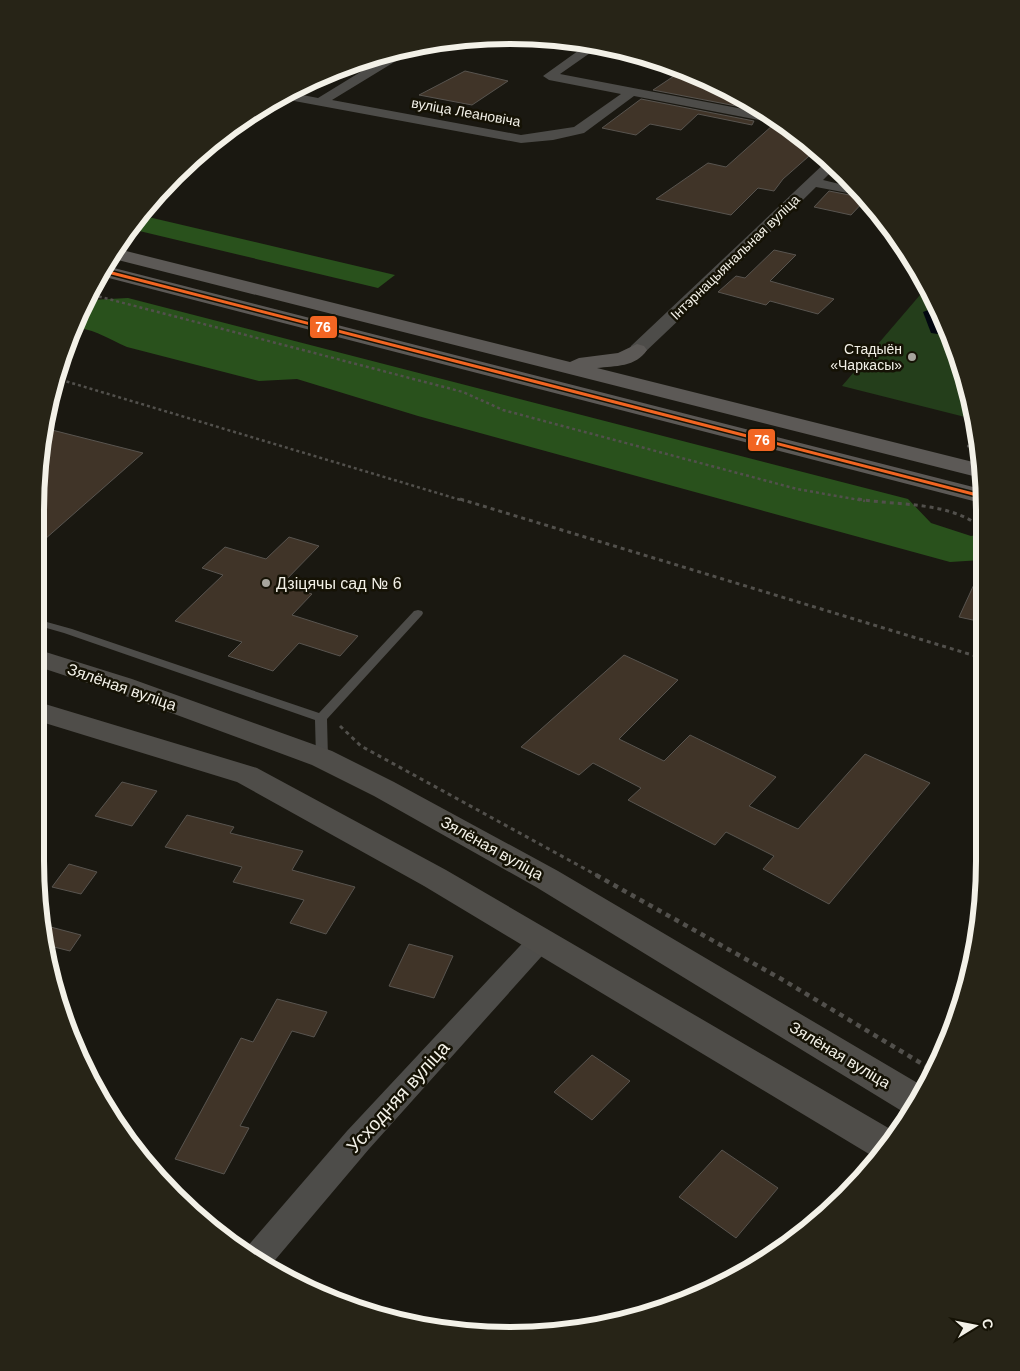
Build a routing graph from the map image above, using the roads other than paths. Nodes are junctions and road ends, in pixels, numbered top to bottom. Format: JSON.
{"nodes":[{"id":1,"x":586,"y":50,"type":"edge"},
{"id":2,"x":389,"y":60,"type":"edge"},
{"id":3,"x":633,"y":91,"type":"junction"},
{"id":4,"x":294,"y":97,"type":"edge"},
{"id":5,"x":320,"y":102,"type":"junction"},
{"id":6,"x":759,"y":116,"type":"edge"},
{"id":7,"x":827,"y":168,"type":"edge"},
{"id":8,"x":813,"y":182,"type":"junction"},
{"id":9,"x":850,"y":191,"type":"edge"},
{"id":10,"x":120,"y":255,"type":"edge"},
{"id":11,"x":109,"y":272,"type":"edge"},
{"id":12,"x":637,"y":350,"type":"junction"},
{"id":13,"x":550,"y":364,"type":"junction"},
{"id":14,"x":698,"y":401,"type":"junction"},
{"id":15,"x":974,"y":469,"type":"edge"},
{"id":16,"x":975,"y":495,"type":"edge"},
{"id":17,"x":418,"y":613,"type":"dead end"},
{"id":18,"x":44,"y":624,"type":"edge"},
{"id":19,"x":44,"y":661,"type":"edge"},
{"id":20,"x":44,"y":717,"type":"edge"},
{"id":21,"x":322,"y":718,"type":"junction"},
{"id":22,"x":322,"y":758,"type":"junction"},
{"id":23,"x":541,"y":940,"type":"junction"},
{"id":24,"x":911,"y":1098,"type":"edge"},
{"id":25,"x":882,"y":1143,"type":"edge"},
{"id":26,"x":260,"y":1255,"type":"edge"}],
"edges":[{"from":1,"to":3,"type":"street"},
{"from":2,"to":5,"type":"street"},
{"from":3,"to":5,"type":"street","name":"вуліца Леановіча"},
{"from":3,"to":6,"type":"street"},
{"from":4,"to":5,"type":"street","name":"вуліца Леановіча"},
{"from":7,"to":8,"type":"street","name":"Інтэрнацыянальная вуліца"},
{"from":8,"to":9,"type":"street"},
{"from":8,"to":12,"type":"street","name":"Інтэрнацыянальная вуліца"},
{"from":10,"to":13,"type":"highway"},
{"from":11,"to":16,"type":"highway"},
{"from":12,"to":13,"type":"highway"},
{"from":12,"to":14,"type":"highway"},
{"from":13,"to":14,"type":"highway"},
{"from":14,"to":15,"type":"highway"},
{"from":17,"to":21,"type":"lane"},
{"from":18,"to":21,"type":"lane"},
{"from":19,"to":22,"type":"main road","name":"Зялёная вуліца"},
{"from":20,"to":23,"type":"main road"},
{"from":21,"to":22,"type":"lane"},
{"from":22,"to":24,"type":"main road","name":"Зялёная вуліца"},
{"from":23,"to":25,"type":"main road"},
{"from":23,"to":26,"type":"street","name":"Усходняя вуліца"}]}
